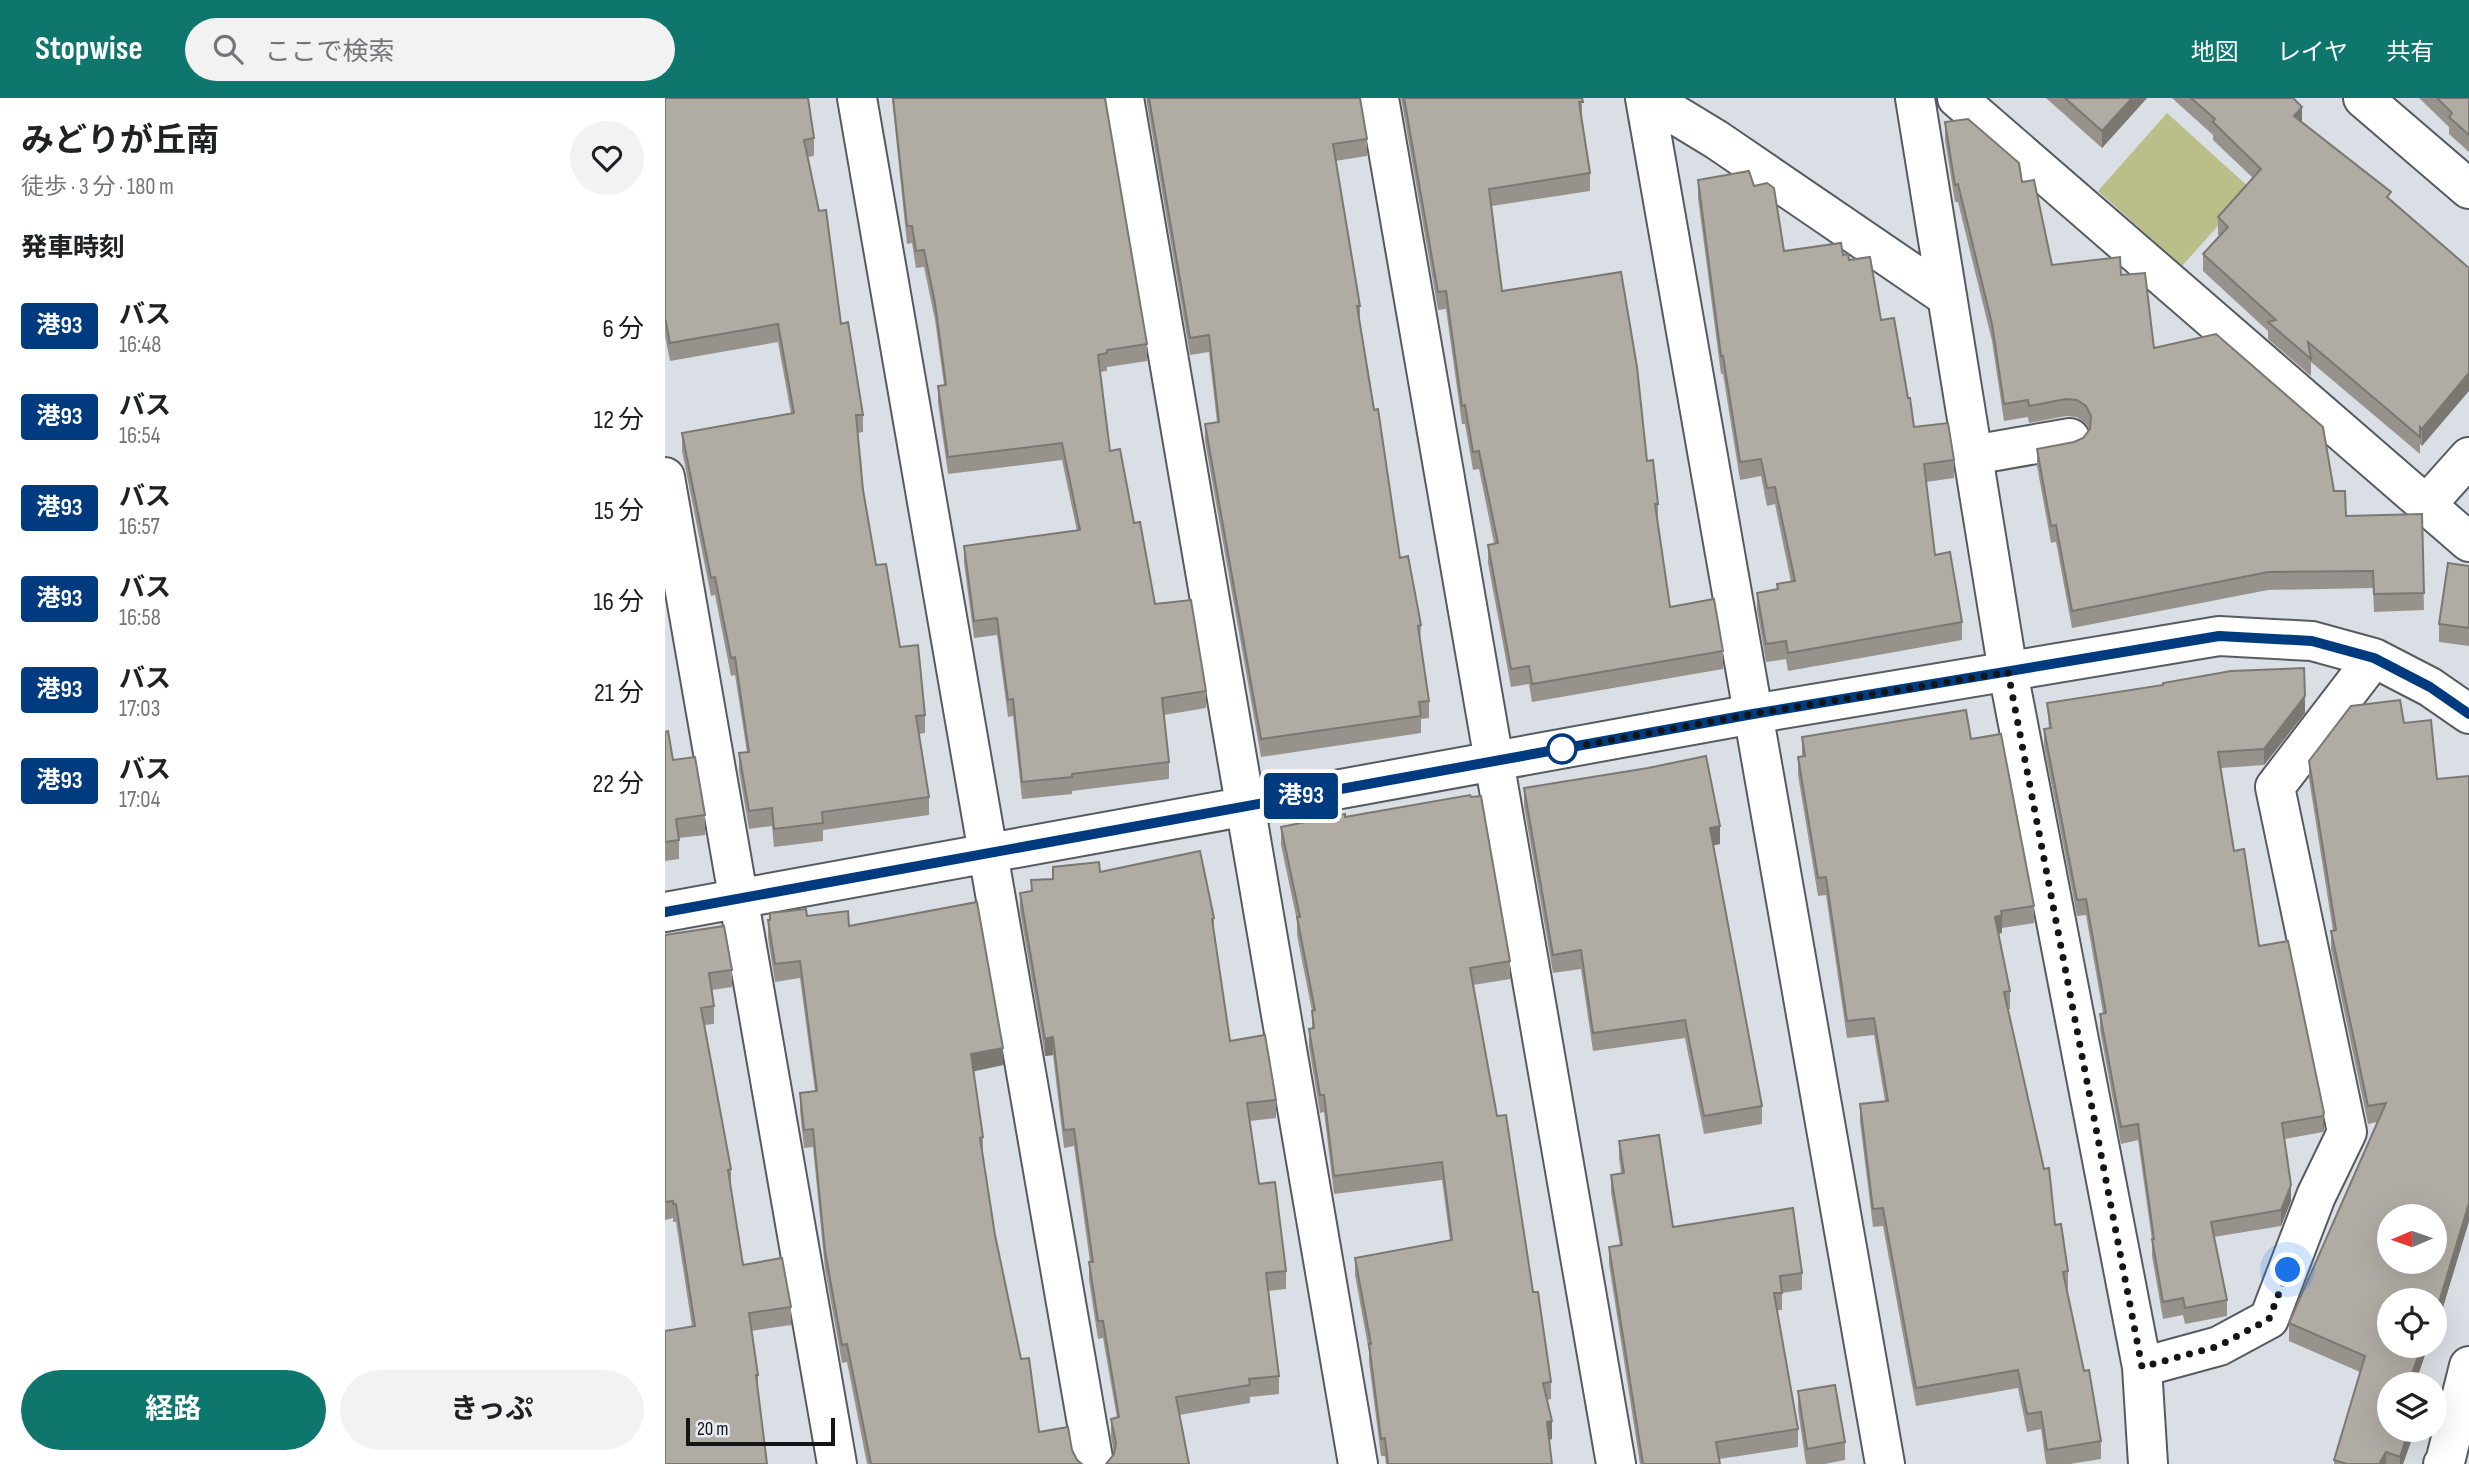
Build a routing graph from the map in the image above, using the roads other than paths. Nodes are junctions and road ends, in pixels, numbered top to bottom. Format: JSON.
{"nodes":[{"id":1,"x":857,"y":98,"type":"edge"},
{"id":2,"x":1124,"y":98,"type":"edge"},
{"id":3,"x":1379,"y":98,"type":"edge"},
{"id":4,"x":1646,"y":98,"type":"edge"},
{"id":5,"x":1915,"y":98,"type":"edge"},
{"id":6,"x":1957,"y":98,"type":"edge"},
{"id":7,"x":2363,"y":98,"type":"edge"},
{"id":8,"x":2469,"y":189,"type":"edge"},
{"id":9,"x":1947,"y":297,"type":"junction"},
{"id":10,"x":2070,"y":438,"type":"dead end"},
{"id":11,"x":1973,"y":454,"type":"junction"},
{"id":12,"x":2469,"y":457,"type":"edge"},
{"id":13,"x":665,"y":477,"type":"edge"},
{"id":14,"x":2426,"y":505,"type":"junction"},
{"id":15,"x":2469,"y":542,"type":"edge"},
{"id":16,"x":2374,"y":658,"type":"junction"},
{"id":17,"x":2008,"y":672,"type":"junction"},
{"id":18,"x":1753,"y":714,"type":"junction"},
{"id":19,"x":2469,"y":714,"type":"edge"},
{"id":20,"x":1493,"y":761,"type":"junction"},
{"id":21,"x":1246,"y":807,"type":"junction"},
{"id":22,"x":988,"y":853,"type":"junction"},
{"id":23,"x":739,"y":899,"type":"junction"},
{"id":24,"x":665,"y":912,"type":"edge"},
{"id":25,"x":2469,"y":1366,"type":"edge"},
{"id":26,"x":2142,"y":1367,"type":"junction"},
{"id":27,"x":837,"y":1464,"type":"edge"},
{"id":28,"x":1094,"y":1464,"type":"edge"},
{"id":29,"x":1358,"y":1464,"type":"edge"},
{"id":30,"x":1616,"y":1464,"type":"edge"},
{"id":31,"x":1885,"y":1464,"type":"edge"},
{"id":32,"x":2148,"y":1464,"type":"edge"},
{"id":33,"x":2443,"y":1464,"type":"edge"}],
"edges":[{"from":1,"to":22,"type":"street"},
{"from":2,"to":21,"type":"street"},
{"from":3,"to":20,"type":"street"},
{"from":4,"to":9,"type":"street"},
{"from":4,"to":18,"type":"street"},
{"from":5,"to":9,"type":"street"},
{"from":6,"to":14,"type":"street"},
{"from":7,"to":8,"type":"street"},
{"from":9,"to":11,"type":"street"},
{"from":10,"to":11,"type":"street"},
{"from":11,"to":17,"type":"street"},
{"from":12,"to":14,"type":"street"},
{"from":13,"to":23,"type":"street"},
{"from":14,"to":15,"type":"street"},
{"from":16,"to":17,"type":"street"},
{"from":16,"to":19,"type":"street"},
{"from":16,"to":26,"type":"street"},
{"from":17,"to":18,"type":"street"},
{"from":17,"to":26,"type":"street"},
{"from":18,"to":20,"type":"street"},
{"from":18,"to":31,"type":"street"},
{"from":20,"to":21,"type":"street"},
{"from":20,"to":30,"type":"street"},
{"from":21,"to":22,"type":"street"},
{"from":21,"to":29,"type":"street"},
{"from":22,"to":23,"type":"street"},
{"from":22,"to":28,"type":"street"},
{"from":23,"to":24,"type":"street"},
{"from":23,"to":27,"type":"street"},
{"from":25,"to":33,"type":"street"},
{"from":26,"to":32,"type":"street"}]}
